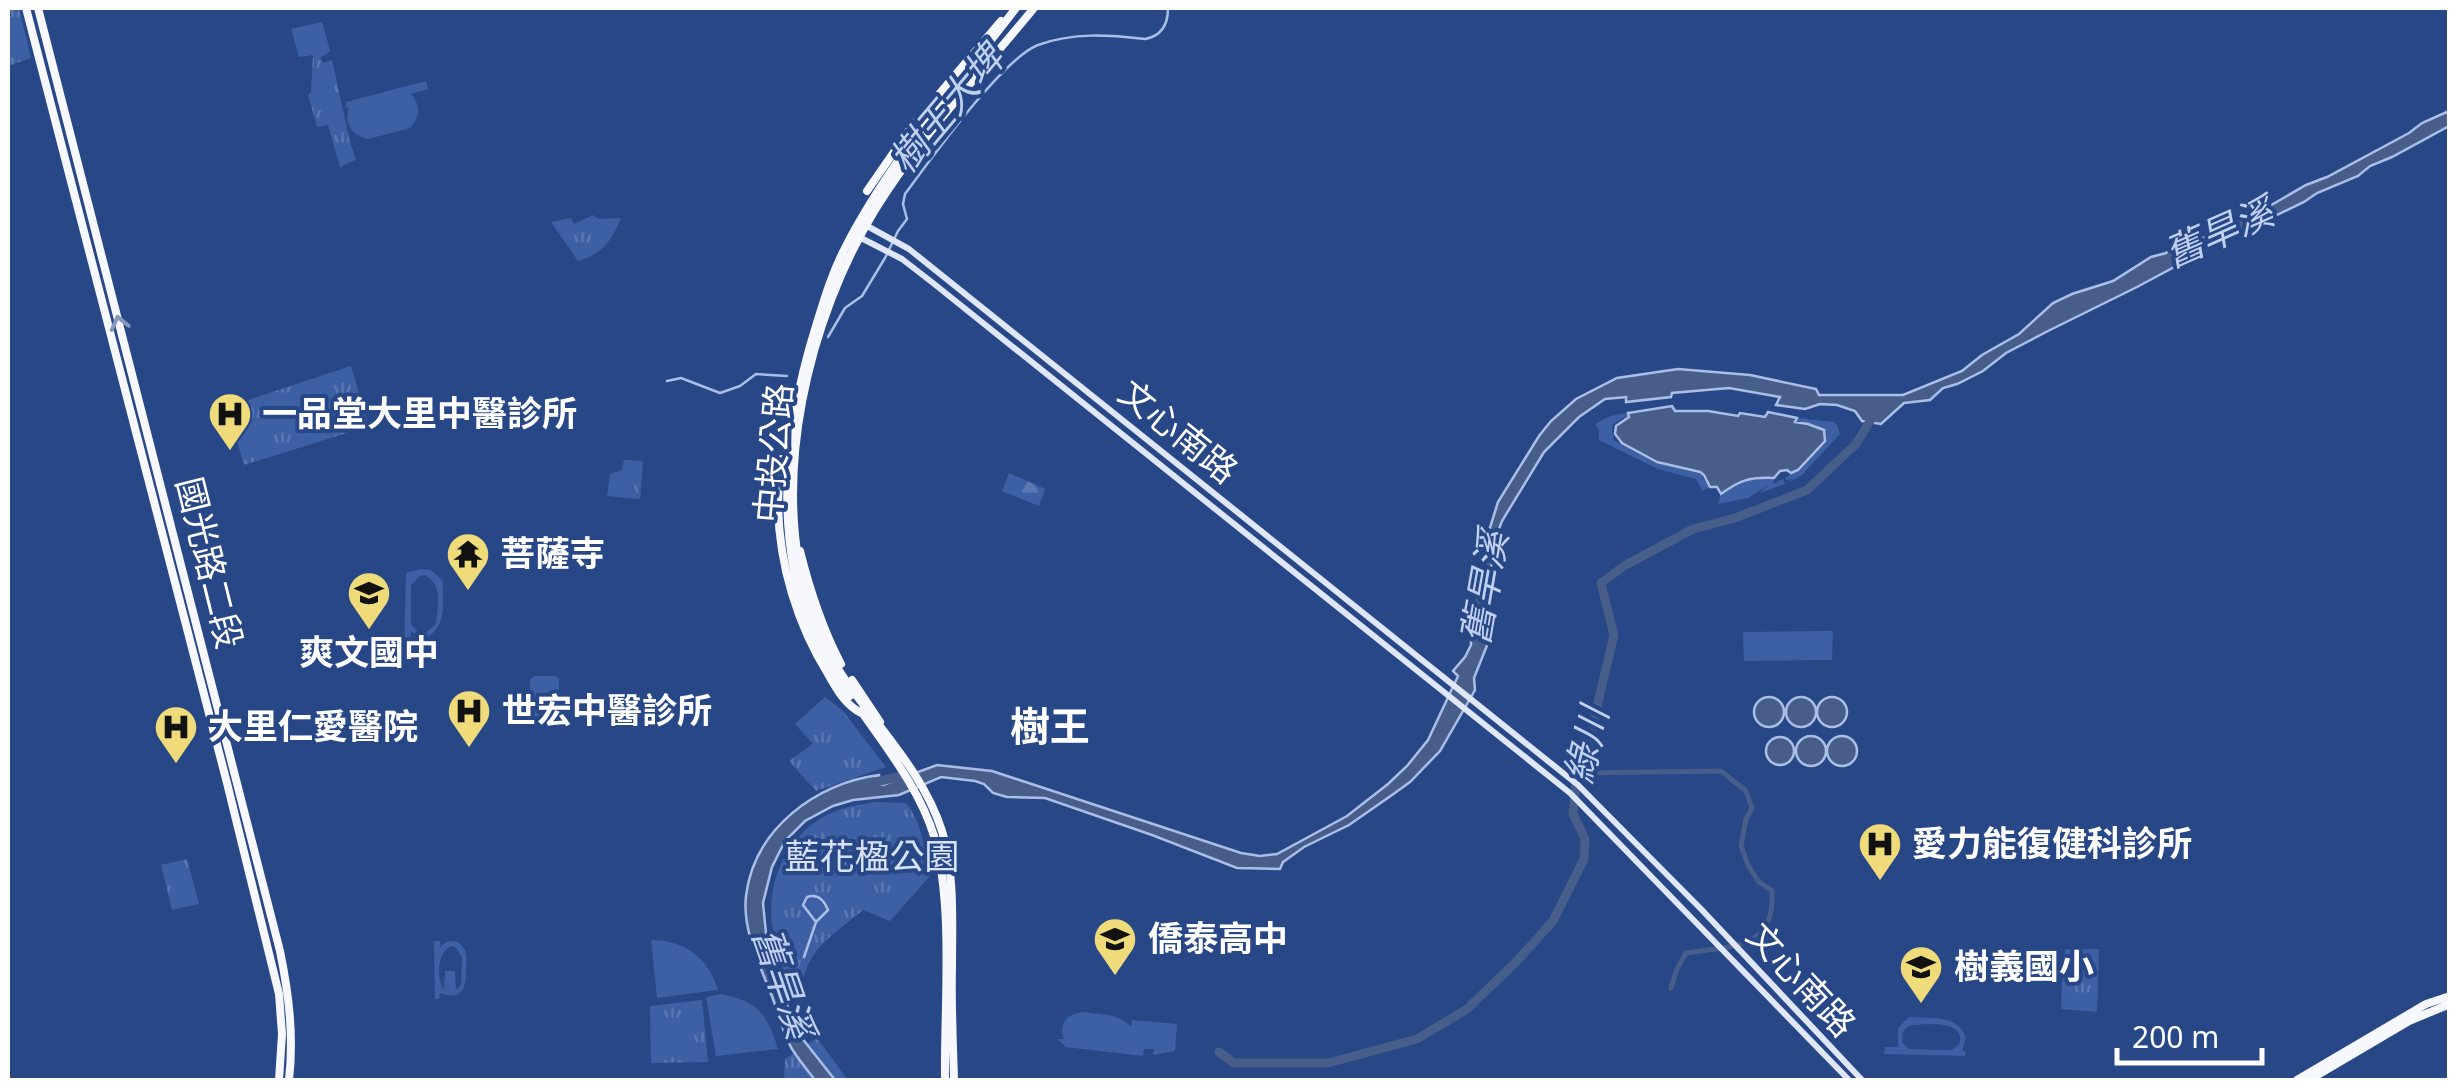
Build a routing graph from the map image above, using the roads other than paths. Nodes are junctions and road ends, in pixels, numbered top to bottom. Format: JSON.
{"nodes":[{"id":1,"x":26,"y":8,"type":"edge"},
{"id":2,"x":38,"y":8,"type":"edge"},
{"id":3,"x":1016,"y":8,"type":"edge"},
{"id":4,"x":1031,"y":11,"type":"edge"},
{"id":5,"x":46,"y":62,"type":"junction"},
{"id":6,"x":866,"y":191,"type":"dead end"},
{"id":7,"x":889,"y":197,"type":"dead end"},
{"id":8,"x":870,"y":228,"type":"dead end"},
{"id":9,"x":863,"y":240,"type":"dead end"},
{"id":10,"x":782,"y":459,"type":"dead end"},
{"id":11,"x":800,"y":462,"type":"dead end"},
{"id":12,"x":193,"y":612,"type":"junction"},
{"id":13,"x":182,"y":614,"type":"junction"},
{"id":14,"x":863,"y":714,"type":"junction"},
{"id":15,"x":890,"y":738,"type":"junction"},
{"id":16,"x":948,"y":931,"type":"junction"},
{"id":17,"x":2450,"y":996,"type":"edge"},
{"id":18,"x":2450,"y":1004,"type":"edge"},
{"id":19,"x":279,"y":1080,"type":"edge"},
{"id":20,"x":288,"y":1080,"type":"edge"},
{"id":21,"x":945,"y":1080,"type":"edge"},
{"id":22,"x":954,"y":1080,"type":"edge"},
{"id":23,"x":1848,"y":1080,"type":"edge"},
{"id":24,"x":1862,"y":1080,"type":"edge"},
{"id":25,"x":2297,"y":1080,"type":"edge"},
{"id":26,"x":2310,"y":1080,"type":"edge"}],
"edges":[{"from":1,"to":5,"type":"main road"},
{"from":2,"to":5,"type":"main road"},
{"from":3,"to":6,"type":"main road"},
{"from":3,"to":14,"type":"main road","name":"中投公路"},
{"from":4,"to":7,"type":"main road"},
{"from":4,"to":15,"type":"main road","name":"中投公路"},
{"from":12,"to":5,"type":"main road","name":"國光路二段","one_way":true},
{"from":5,"to":13,"type":"main road","name":"國光路二段"},
{"from":8,"to":24,"type":"main road","name":"文心南路"},
{"from":9,"to":23,"type":"main road","name":"文心南路"},
{"from":10,"to":14,"type":"main road"},
{"from":11,"to":15,"type":"main road"},
{"from":12,"to":13,"type":"main road"},
{"from":12,"to":20,"type":"main road","name":"國光路二段"},
{"from":13,"to":19,"type":"main road","name":"國光路二段"},
{"from":14,"to":16,"type":"main road","name":"中投公路"},
{"from":15,"to":16,"type":"main road","name":"中投公路"},
{"from":16,"to":21,"type":"main road"},
{"from":16,"to":22,"type":"main road"},
{"from":17,"to":25,"type":"main road"},
{"from":18,"to":26,"type":"main road"}]}
